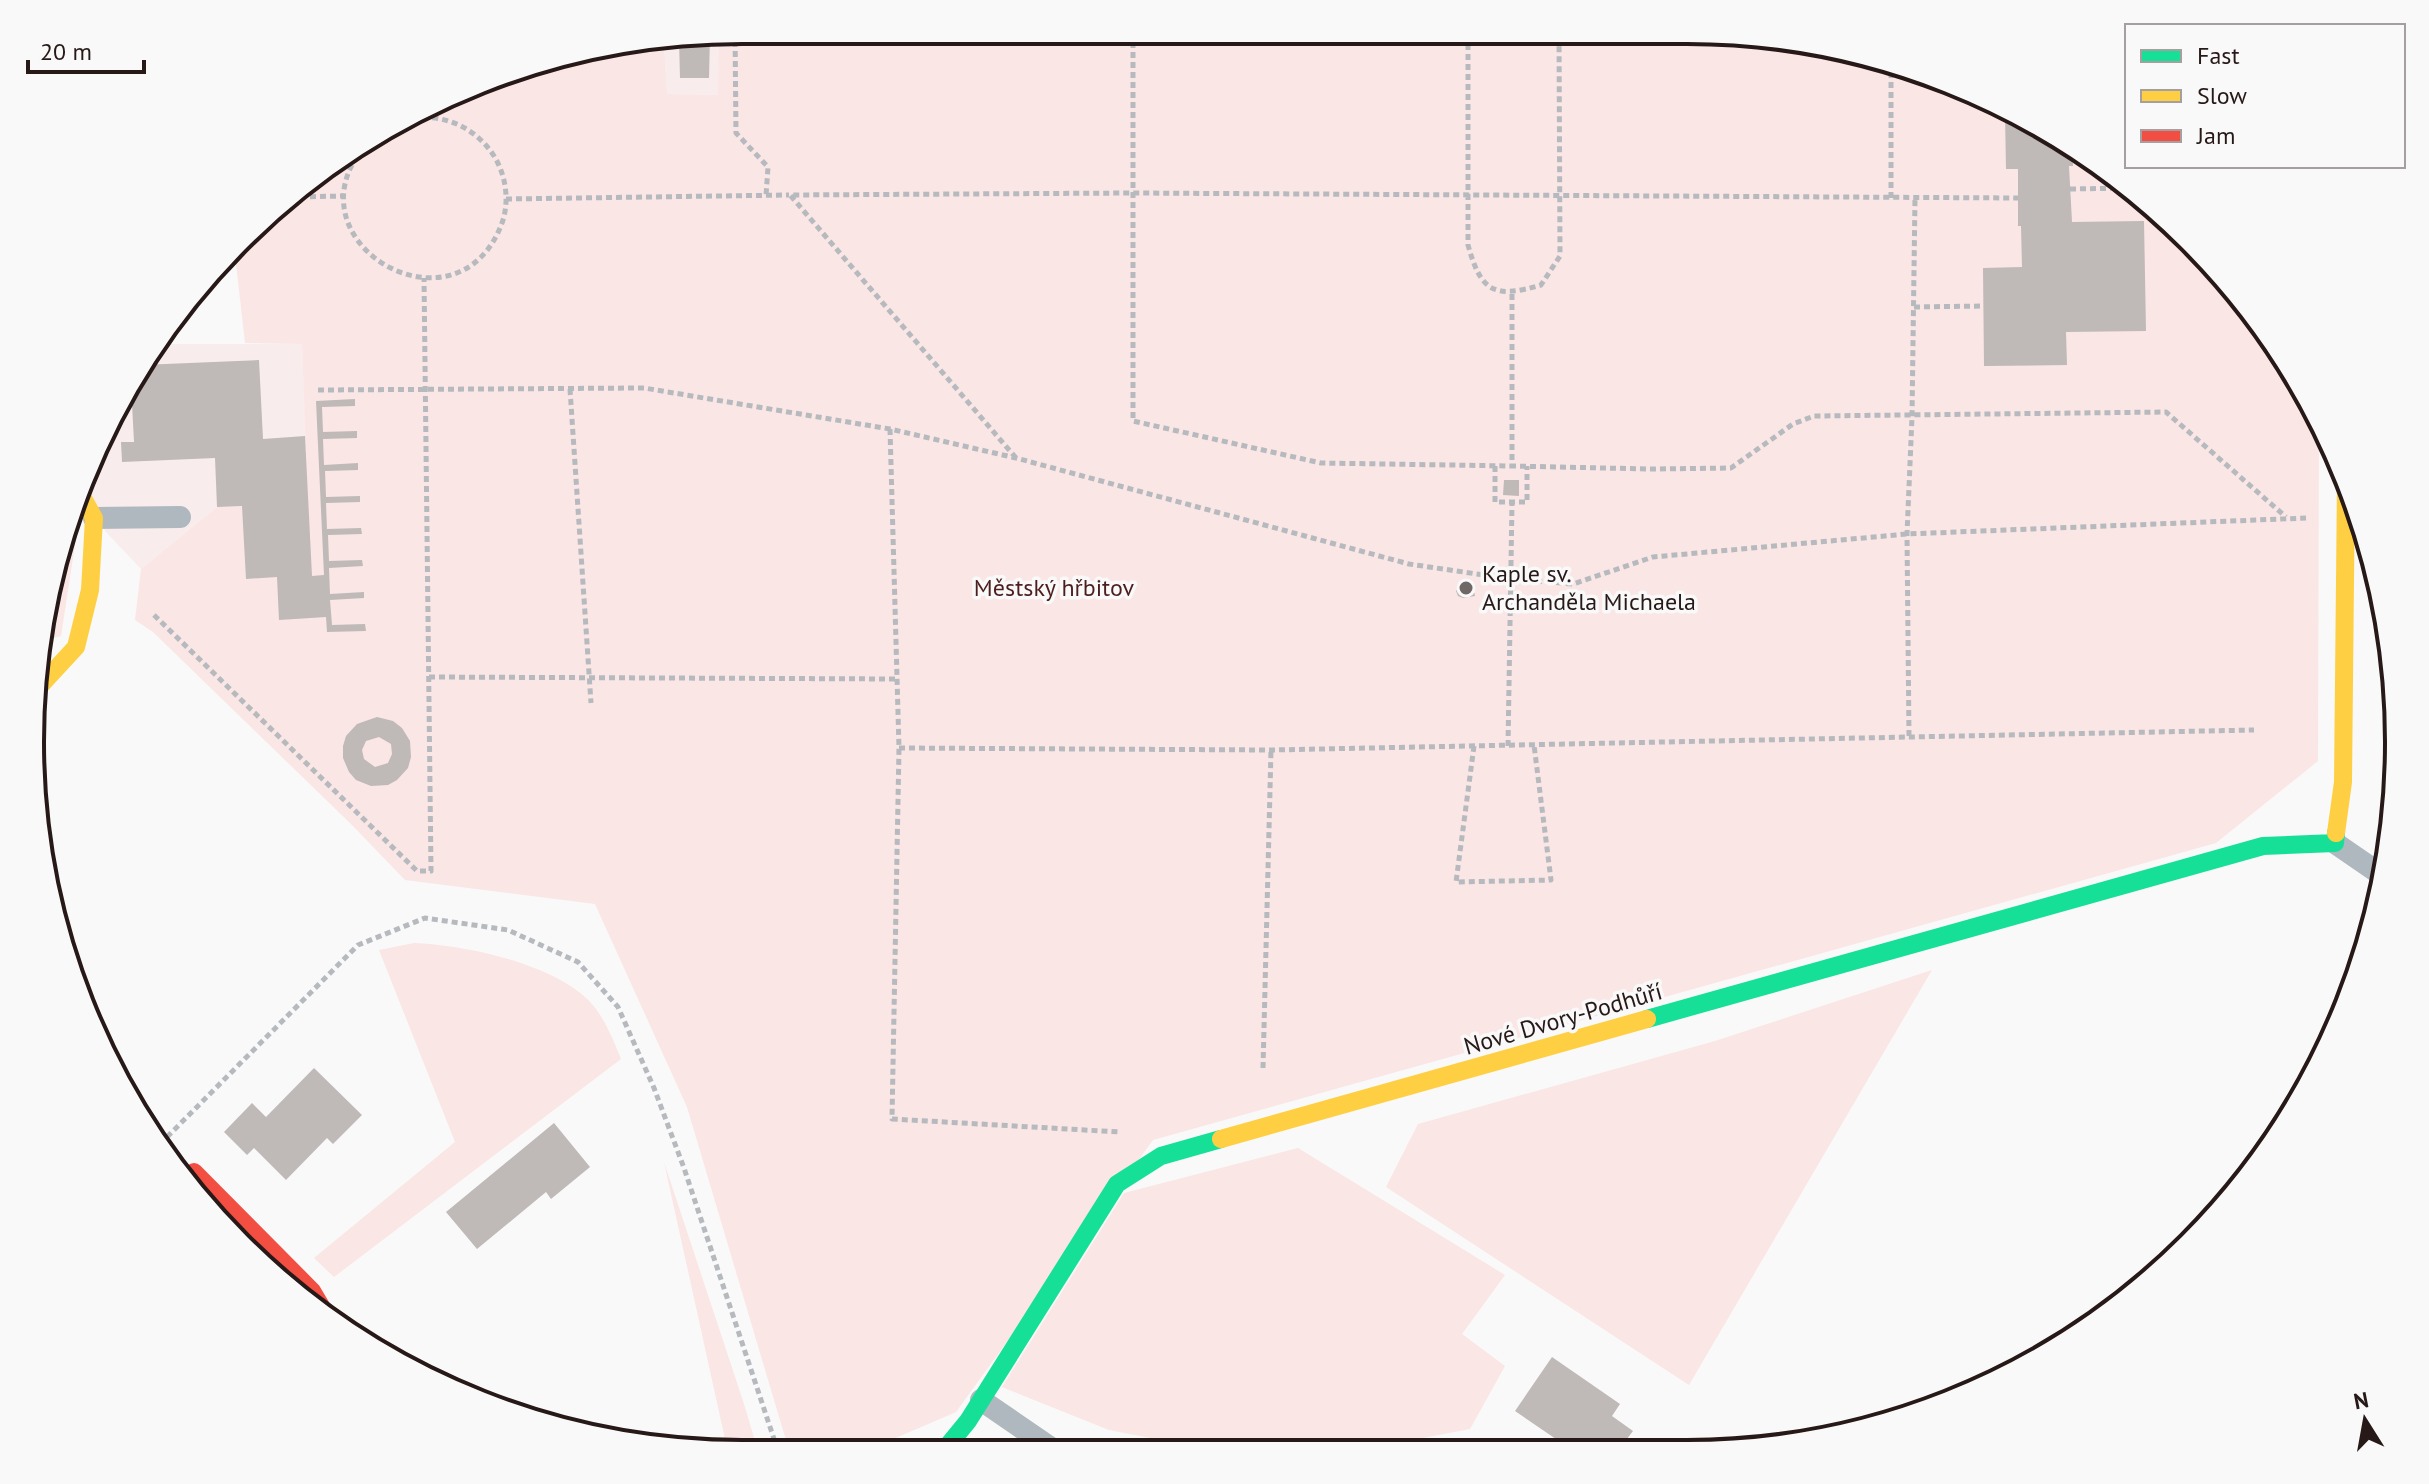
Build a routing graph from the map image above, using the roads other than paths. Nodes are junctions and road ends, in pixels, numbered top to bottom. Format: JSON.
{"nodes":[{"id":1,"x":86,"y":504,"type":"edge"},
{"id":2,"x":2346,"y":513,"type":"edge"},
{"id":3,"x":180,"y":517,"type":"dead end"},
{"id":4,"x":94,"y":518,"type":"junction"},
{"id":5,"x":47,"y":678,"type":"edge"},
{"id":6,"x":2335,"y":843,"type":"junction"},
{"id":7,"x":2373,"y":869,"type":"edge"},
{"id":8,"x":194,"y":1172,"type":"dead end"},
{"id":9,"x":313,"y":1293,"type":"edge"},
{"id":10,"x":981,"y":1400,"type":"junction"},
{"id":11,"x":952,"y":1440,"type":"edge"},
{"id":12,"x":1039,"y":1440,"type":"edge"}],
"edges":[{"from":1,"to":4,"type":"street"},
{"from":2,"to":6,"type":"street"},
{"from":3,"to":4,"type":"lane"},
{"from":4,"to":5,"type":"street"},
{"from":6,"to":7,"type":"lane"},
{"from":6,"to":10,"type":"street","name":"Nové Dvory-Podhůří"},
{"from":8,"to":9,"type":"street"},
{"from":10,"to":11,"type":"street","name":"Nové Dvory-Podhůří"},
{"from":10,"to":12,"type":"lane"}]}
